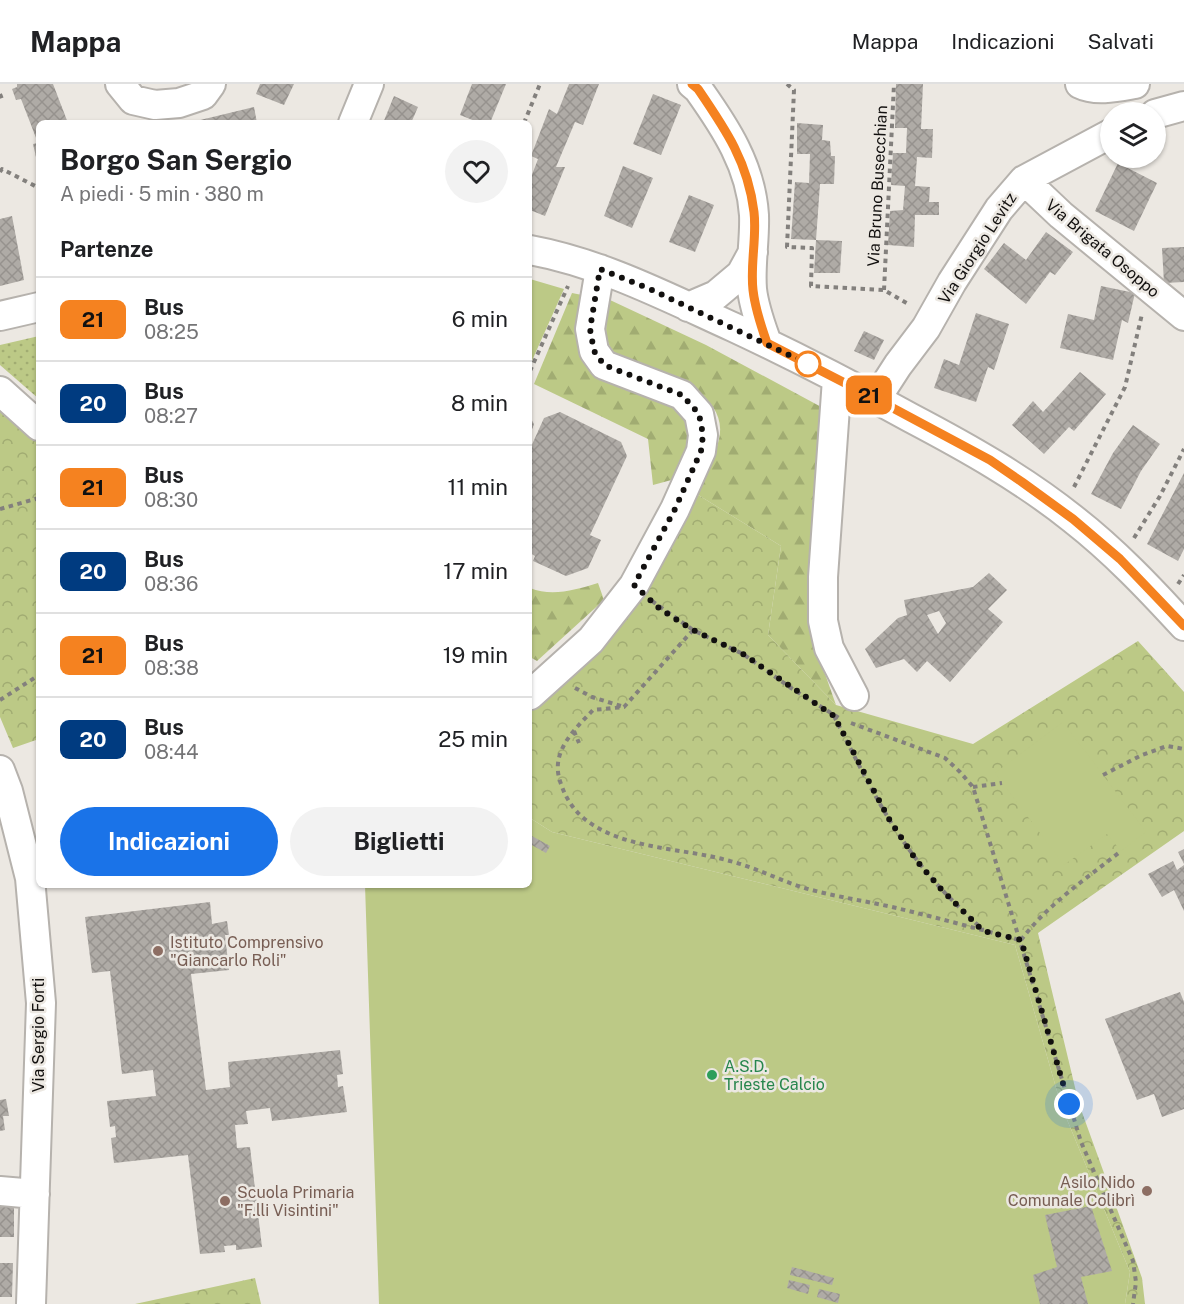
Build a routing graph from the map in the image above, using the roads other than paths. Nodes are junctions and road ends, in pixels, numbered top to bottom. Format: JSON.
{"nodes":[{"id":1,"x":211,"y":84,"type":"edge"},
{"id":2,"x":369,"y":84,"type":"edge"},
{"id":3,"x":692,"y":84,"type":"edge"},
{"id":4,"x":1080,"y":84,"type":"edge"},
{"id":5,"x":1135,"y":84,"type":"edge"},
{"id":6,"x":126,"y":92,"type":"edge"},
{"id":7,"x":1184,"y":106,"type":"edge"},
{"id":8,"x":1166,"y":111,"type":"edge"},
{"id":9,"x":354,"y":120,"type":"edge"},
{"id":10,"x":1100,"y":139,"type":"edge"},
{"id":11,"x":1024,"y":180,"type":"junction"},
{"id":12,"x":532,"y":251,"type":"edge"},
{"id":13,"x":753,"y":252,"type":"junction"},
{"id":14,"x":600,"y":269,"type":"junction"},
{"id":15,"x":688,"y":307,"type":"junction"},
{"id":16,"x":36,"y":308,"type":"edge"},
{"id":17,"x":0,"y":316,"type":"edge"},
{"id":18,"x":1184,"y":316,"type":"edge"},
{"id":19,"x":767,"y":343,"type":"junction"},
{"id":20,"x":837,"y":379,"type":"junction"},
{"id":21,"x":0,"y":391,"type":"edge"},
{"id":22,"x":876,"y":399,"type":"junction"},
{"id":23,"x":36,"y":423,"type":"edge"},
{"id":24,"x":1184,"y":626,"type":"edge"},
{"id":25,"x":532,"y":693,"type":"edge"},
{"id":26,"x":844,"y":706,"type":"road end"},
{"id":27,"x":0,"y":770,"type":"edge"},
{"id":28,"x":34,"y":877,"type":"edge"},
{"id":29,"x":0,"y":1191,"type":"edge"},
{"id":30,"x":35,"y":1194,"type":"junction"},
{"id":31,"x":31,"y":1304,"type":"edge"}],
"edges":[{"from":1,"to":6,"type":"street"},
{"from":2,"to":9,"type":"street"},
{"from":3,"to":13,"type":"street"},
{"from":4,"to":5,"type":"street"},
{"from":7,"to":8,"type":"street"},
{"from":10,"to":11,"type":"street","name":"Via Giorgio Levitz"},
{"from":11,"to":18,"type":"street","name":"Via Brigata Osoppo"},
{"from":11,"to":22,"type":"street","name":"Via Giorgio Levitz"},
{"from":12,"to":14,"type":"street"},
{"from":13,"to":15,"type":"street"},
{"from":13,"to":19,"type":"street"},
{"from":14,"to":15,"type":"street"},
{"from":14,"to":25,"type":"street"},
{"from":15,"to":19,"type":"street"},
{"from":16,"to":17,"type":"street"},
{"from":19,"to":20,"type":"street"},
{"from":20,"to":22,"type":"street"},
{"from":20,"to":26,"type":"street"},
{"from":21,"to":23,"type":"street"},
{"from":22,"to":24,"type":"street"},
{"from":27,"to":28,"type":"street","name":"Via Sergio Forti"},
{"from":28,"to":30,"type":"street","name":"Via Sergio Forti"},
{"from":29,"to":30,"type":"street"},
{"from":30,"to":31,"type":"street","name":"Via Sergio Forti"}]}
